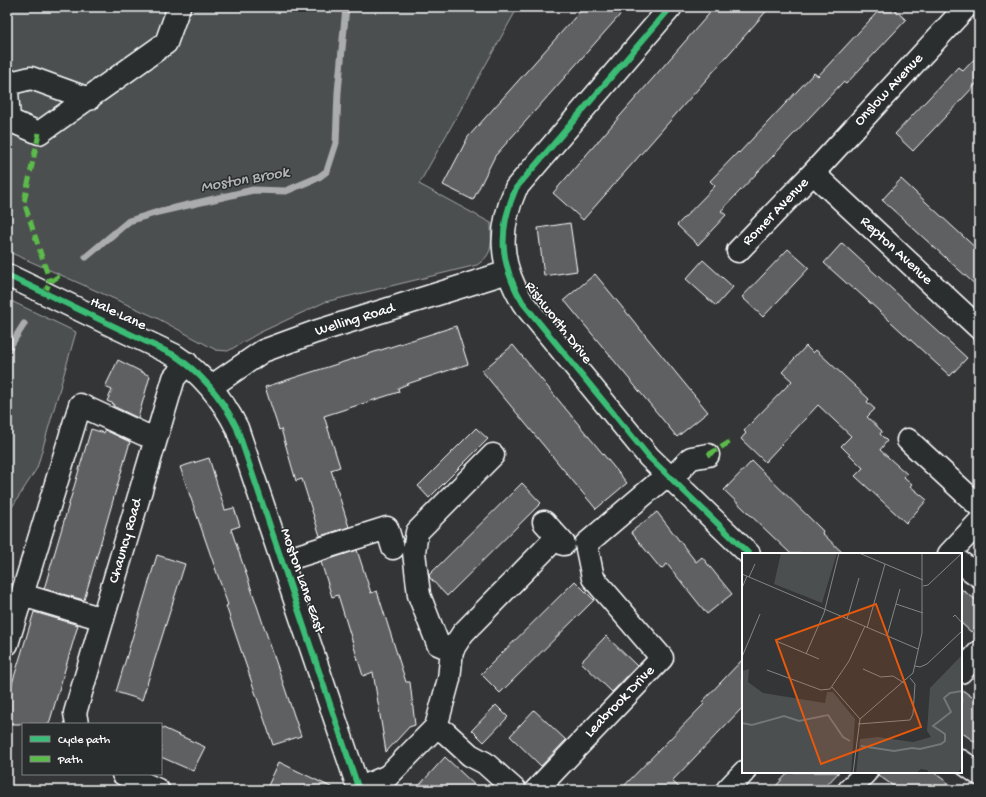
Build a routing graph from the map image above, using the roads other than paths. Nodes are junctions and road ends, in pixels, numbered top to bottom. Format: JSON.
{"nodes":[{"id":1,"x":179,"y":7,"type":"edge"},
{"id":2,"x":672,"y":7,"type":"edge"},
{"id":3,"x":966,"y":7,"type":"edge"},
{"id":4,"x":7,"y":84,"type":"edge"},
{"id":5,"x":7,"y":91,"type":"edge"},
{"id":6,"x":89,"y":99,"type":"junction"},
{"id":7,"x":813,"y":173,"type":"junction"},
{"id":8,"x":738,"y":251,"type":"dead end"},
{"id":9,"x":508,"y":272,"type":"junction"},
{"id":10,"x":7,"y":275,"type":"edge"},
{"id":11,"x":979,"y":328,"type":"edge"},
{"id":12,"x":187,"y":363,"type":"junction"},
{"id":13,"x":212,"y":386,"type":"junction"},
{"id":14,"x":156,"y":438,"type":"junction"},
{"id":15,"x":908,"y":440,"type":"dead end"},
{"id":16,"x":493,"y":455,"type":"dead end"},
{"id":17,"x":708,"y":455,"type":"dead end"},
{"id":18,"x":669,"y":477,"type":"junction"},
{"id":19,"x":979,"y":506,"type":"edge"},
{"id":20,"x":979,"y":522,"type":"edge"},
{"id":21,"x":555,"y":535,"type":"dead end"},
{"id":22,"x":393,"y":548,"type":"dead end"},
{"id":23,"x":748,"y":553,"type":"edge"},
{"id":24,"x":955,"y":553,"type":"edge"},
{"id":25,"x":282,"y":561,"type":"junction"},
{"id":26,"x":962,"y":563,"type":"edge"},
{"id":27,"x":979,"y":576,"type":"edge"},
{"id":28,"x":22,"y":595,"type":"junction"},
{"id":29,"x":103,"y":619,"type":"junction"},
{"id":30,"x":7,"y":644,"type":"edge"},
{"id":31,"x":452,"y":650,"type":"junction"},
{"id":32,"x":77,"y":723,"type":"edge"},
{"id":33,"x":436,"y":727,"type":"junction"},
{"id":34,"x":962,"y":762,"type":"edge"},
{"id":35,"x":743,"y":773,"type":"edge"},
{"id":36,"x":979,"y":774,"type":"edge"},
{"id":37,"x":124,"y":775,"type":"edge"},
{"id":38,"x":358,"y":789,"type":"edge"},
{"id":39,"x":158,"y":790,"type":"edge"},
{"id":40,"x":515,"y":790,"type":"edge"},
{"id":41,"x":536,"y":790,"type":"edge"},
{"id":42,"x":728,"y":790,"type":"edge"}],
"edges":[{"from":1,"to":6,"type":"street"},
{"from":2,"to":9,"type":"street","name":"Rishworth Drive"},
{"from":3,"to":7,"type":"street","name":"Onslow Avenue"},
{"from":4,"to":6,"type":"street"},
{"from":5,"to":6,"type":"street"},
{"from":7,"to":8,"type":"street","name":"Romer Avenue"},
{"from":7,"to":11,"type":"street","name":"Repton Avenue"},
{"from":9,"to":13,"type":"street","name":"Welling Road"},
{"from":9,"to":18,"type":"street","name":"Rishworth Drive"},
{"from":10,"to":12,"type":"street","name":"Hale Lane"},
{"from":12,"to":13,"type":"street","name":"Hale Lane"},
{"from":12,"to":14,"type":"street","name":"Chauncy Road"},
{"from":13,"to":25,"type":"street","name":"Moston Lane East"},
{"from":14,"to":28,"type":"street"},
{"from":14,"to":29,"type":"street","name":"Chauncy Road"},
{"from":15,"to":19,"type":"street"},
{"from":16,"to":31,"type":"street"},
{"from":17,"to":18,"type":"street"},
{"from":18,"to":23,"type":"street","name":"Rishworth Drive"},
{"from":18,"to":41,"type":"street","name":"Leabrook Drive"},
{"from":20,"to":24,"type":"street"},
{"from":21,"to":31,"type":"street"},
{"from":22,"to":25,"type":"street"},
{"from":25,"to":38,"type":"street","name":"Moston Lane East"},
{"from":26,"to":27,"type":"street"},
{"from":28,"to":29,"type":"street"},
{"from":28,"to":30,"type":"street"},
{"from":29,"to":32,"type":"street","name":"Chauncy Road"},
{"from":31,"to":33,"type":"street"},
{"from":33,"to":38,"type":"street"},
{"from":33,"to":40,"type":"street"},
{"from":34,"to":36,"type":"street"},
{"from":35,"to":42,"type":"street"},
{"from":37,"to":39,"type":"street"}]}
